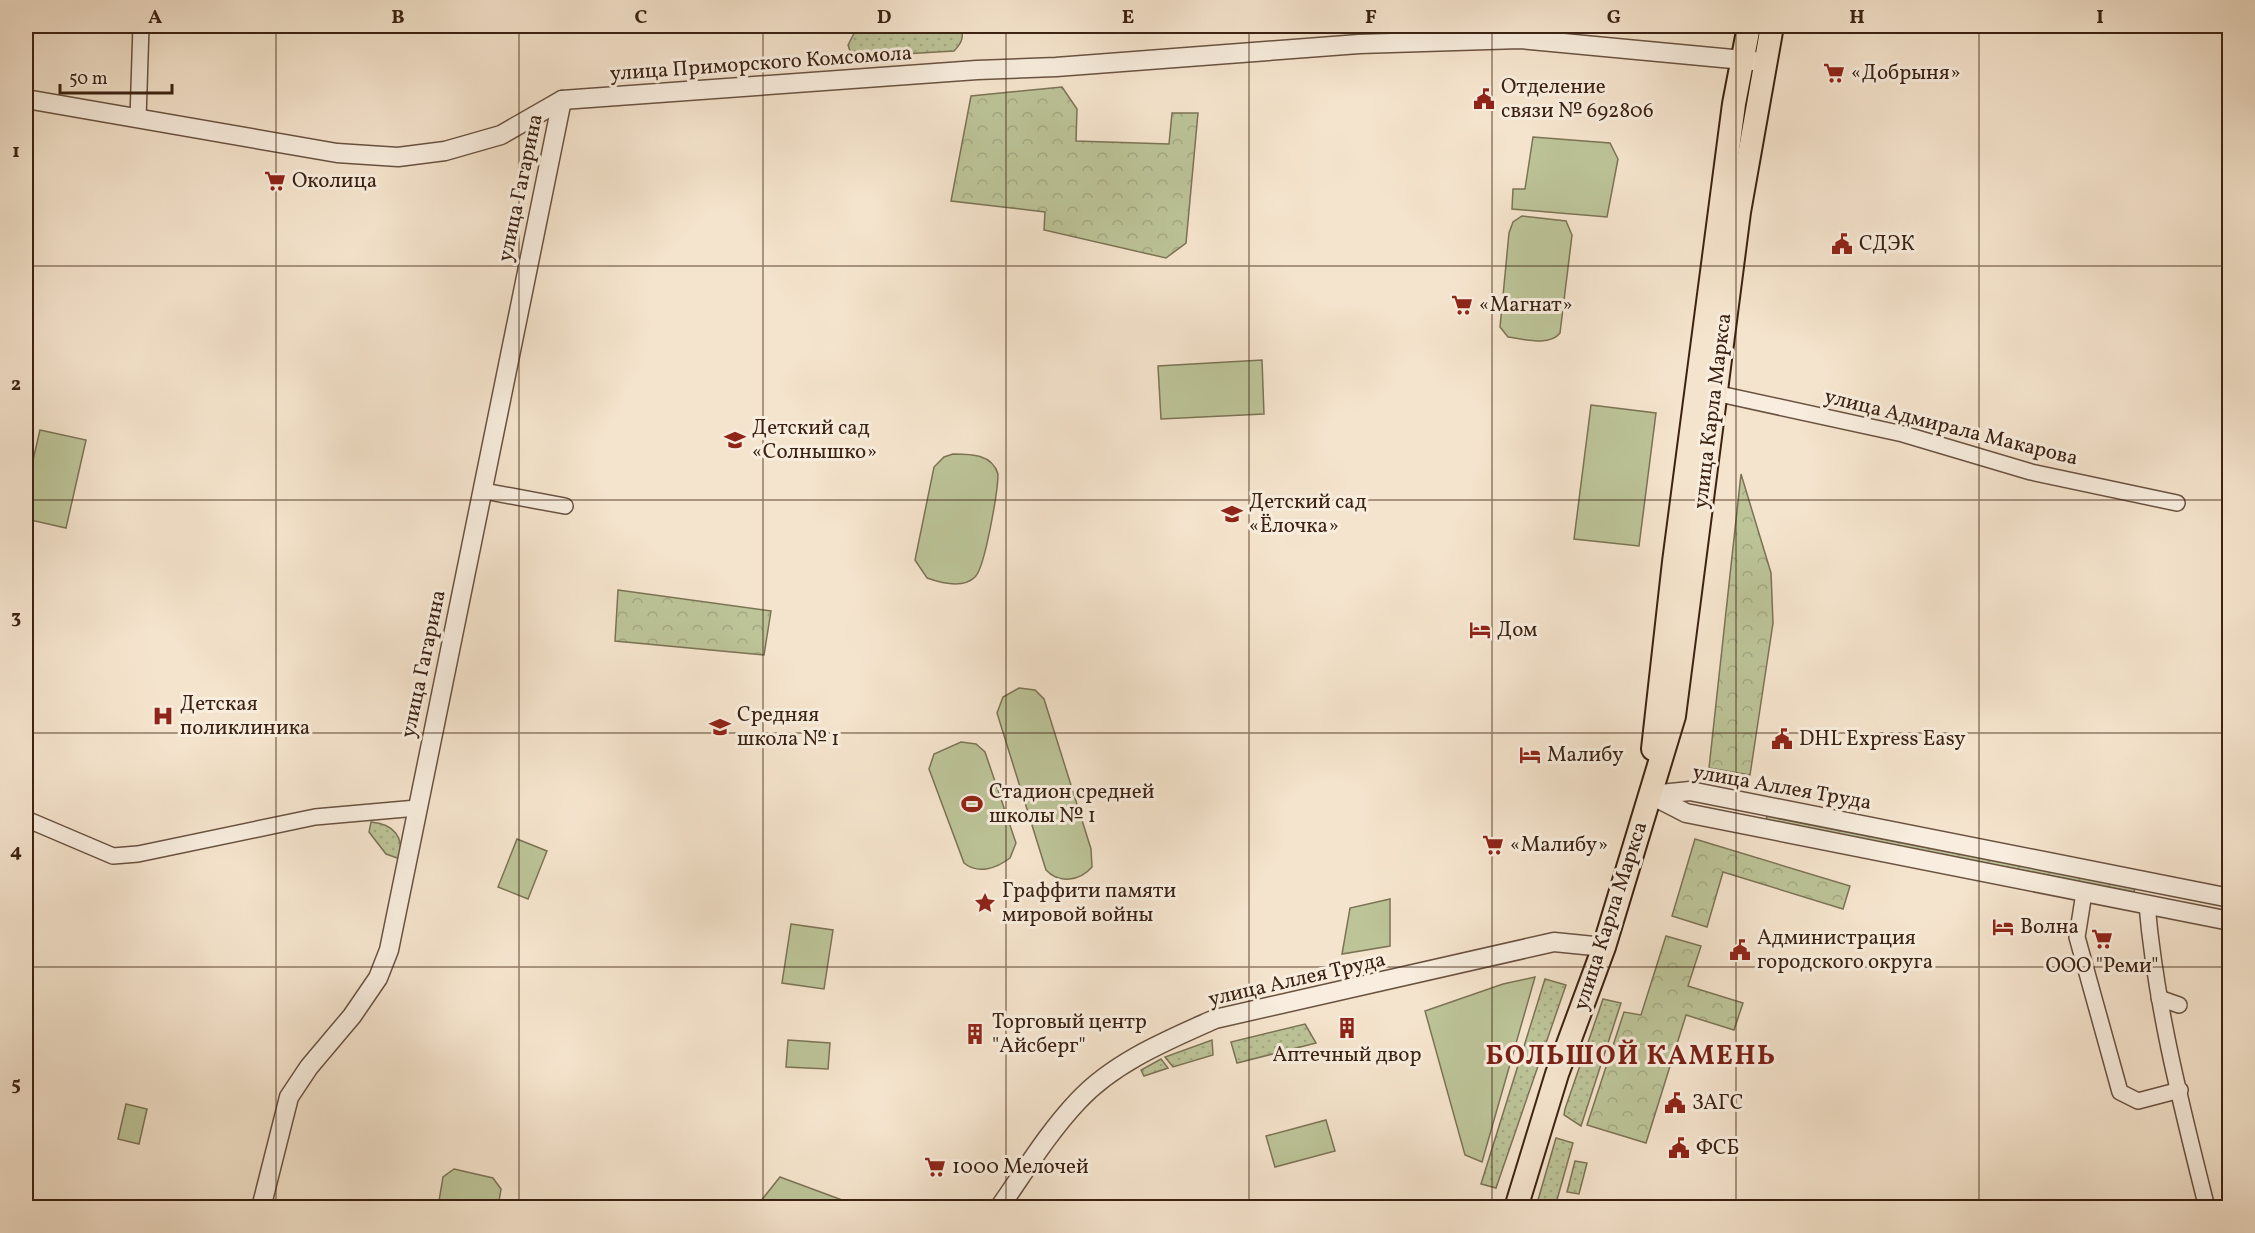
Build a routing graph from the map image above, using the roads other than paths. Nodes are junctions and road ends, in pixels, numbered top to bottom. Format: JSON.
{"nodes":[{"id":1,"x":141,"y":26,"type":"edge"},
{"id":2,"x":1749,"y":26,"type":"edge"},
{"id":3,"x":1772,"y":26,"type":"edge"},
{"id":4,"x":1743,"y":59,"type":"junction"},
{"id":5,"x":1765,"y":62,"type":"junction"},
{"id":6,"x":26,"y":99,"type":"edge"},
{"id":7,"x":562,"y":100,"type":"junction"},
{"id":8,"x":138,"y":119,"type":"junction"},
{"id":9,"x":1715,"y":393,"type":"junction"},
{"id":10,"x":484,"y":491,"type":"junction"},
{"id":11,"x":2177,"y":503,"type":"dead end"},
{"id":12,"x":565,"y":506,"type":"dead end"},
{"id":13,"x":1651,"y":795,"type":"junction"},
{"id":14,"x":417,"y":808,"type":"junction"},
{"id":15,"x":26,"y":819,"type":"edge"},
{"id":16,"x":2084,"y":893,"type":"junction"},
{"id":17,"x":2229,"y":898,"type":"edge"},
{"id":18,"x":2147,"y":906,"type":"junction"},
{"id":19,"x":2229,"y":921,"type":"edge"},
{"id":20,"x":1604,"y":947,"type":"junction"},
{"id":21,"x":2159,"y":998,"type":"junction"},
{"id":22,"x":2179,"y":1005,"type":"dead end"},
{"id":23,"x":2180,"y":1090,"type":"junction"},
{"id":24,"x":261,"y":1208,"type":"edge"},
{"id":25,"x":999,"y":1208,"type":"edge"},
{"id":26,"x":1516,"y":1208,"type":"edge"},
{"id":27,"x":2207,"y":1208,"type":"edge"}],
"edges":[{"from":1,"to":8,"type":"street"},
{"from":2,"to":4,"type":"main road","name":"улица Карла Маркса"},
{"from":3,"to":5,"type":"main road","name":"улица Карла Маркса"},
{"from":4,"to":5,"type":"street","name":"улица Приморского Комсомола"},
{"from":4,"to":7,"type":"street","name":"улица Приморского Комсомола"},
{"from":4,"to":13,"type":"main road","name":"улица Карла Маркса"},
{"from":5,"to":9,"type":"main road","name":"улица Карла Маркса"},
{"from":6,"to":8,"type":"street","name":"улица Приморского Комсомола"},
{"from":7,"to":8,"type":"street","name":"улица Приморского Комсомола"},
{"from":7,"to":10,"type":"street","name":"улица Гагарина"},
{"from":9,"to":11,"type":"street","name":"улица Адмирала Макарова"},
{"from":9,"to":13,"type":"main road","name":"улица Карла Маркса"},
{"from":10,"to":12,"type":"street"},
{"from":10,"to":14,"type":"street","name":"улица Гагарина"},
{"from":13,"to":16,"type":"street","name":"улица Аллея Труда"},
{"from":13,"to":17,"type":"street","name":"улица Аллея Труда"},
{"from":13,"to":20,"type":"main road","name":"улица Карла Маркса"},
{"from":14,"to":15,"type":"street"},
{"from":14,"to":24,"type":"street","name":"улица Гагарина"},
{"from":16,"to":18,"type":"street","name":"улица Аллея Труда"},
{"from":16,"to":23,"type":"street"},
{"from":18,"to":19,"type":"street","name":"улица Аллея Труда"},
{"from":18,"to":21,"type":"street"},
{"from":20,"to":25,"type":"street","name":"улица Аллея Труда"},
{"from":20,"to":26,"type":"main road","name":"улица Карла Маркса"},
{"from":21,"to":22,"type":"street"},
{"from":21,"to":23,"type":"street"},
{"from":23,"to":27,"type":"street"}]}
